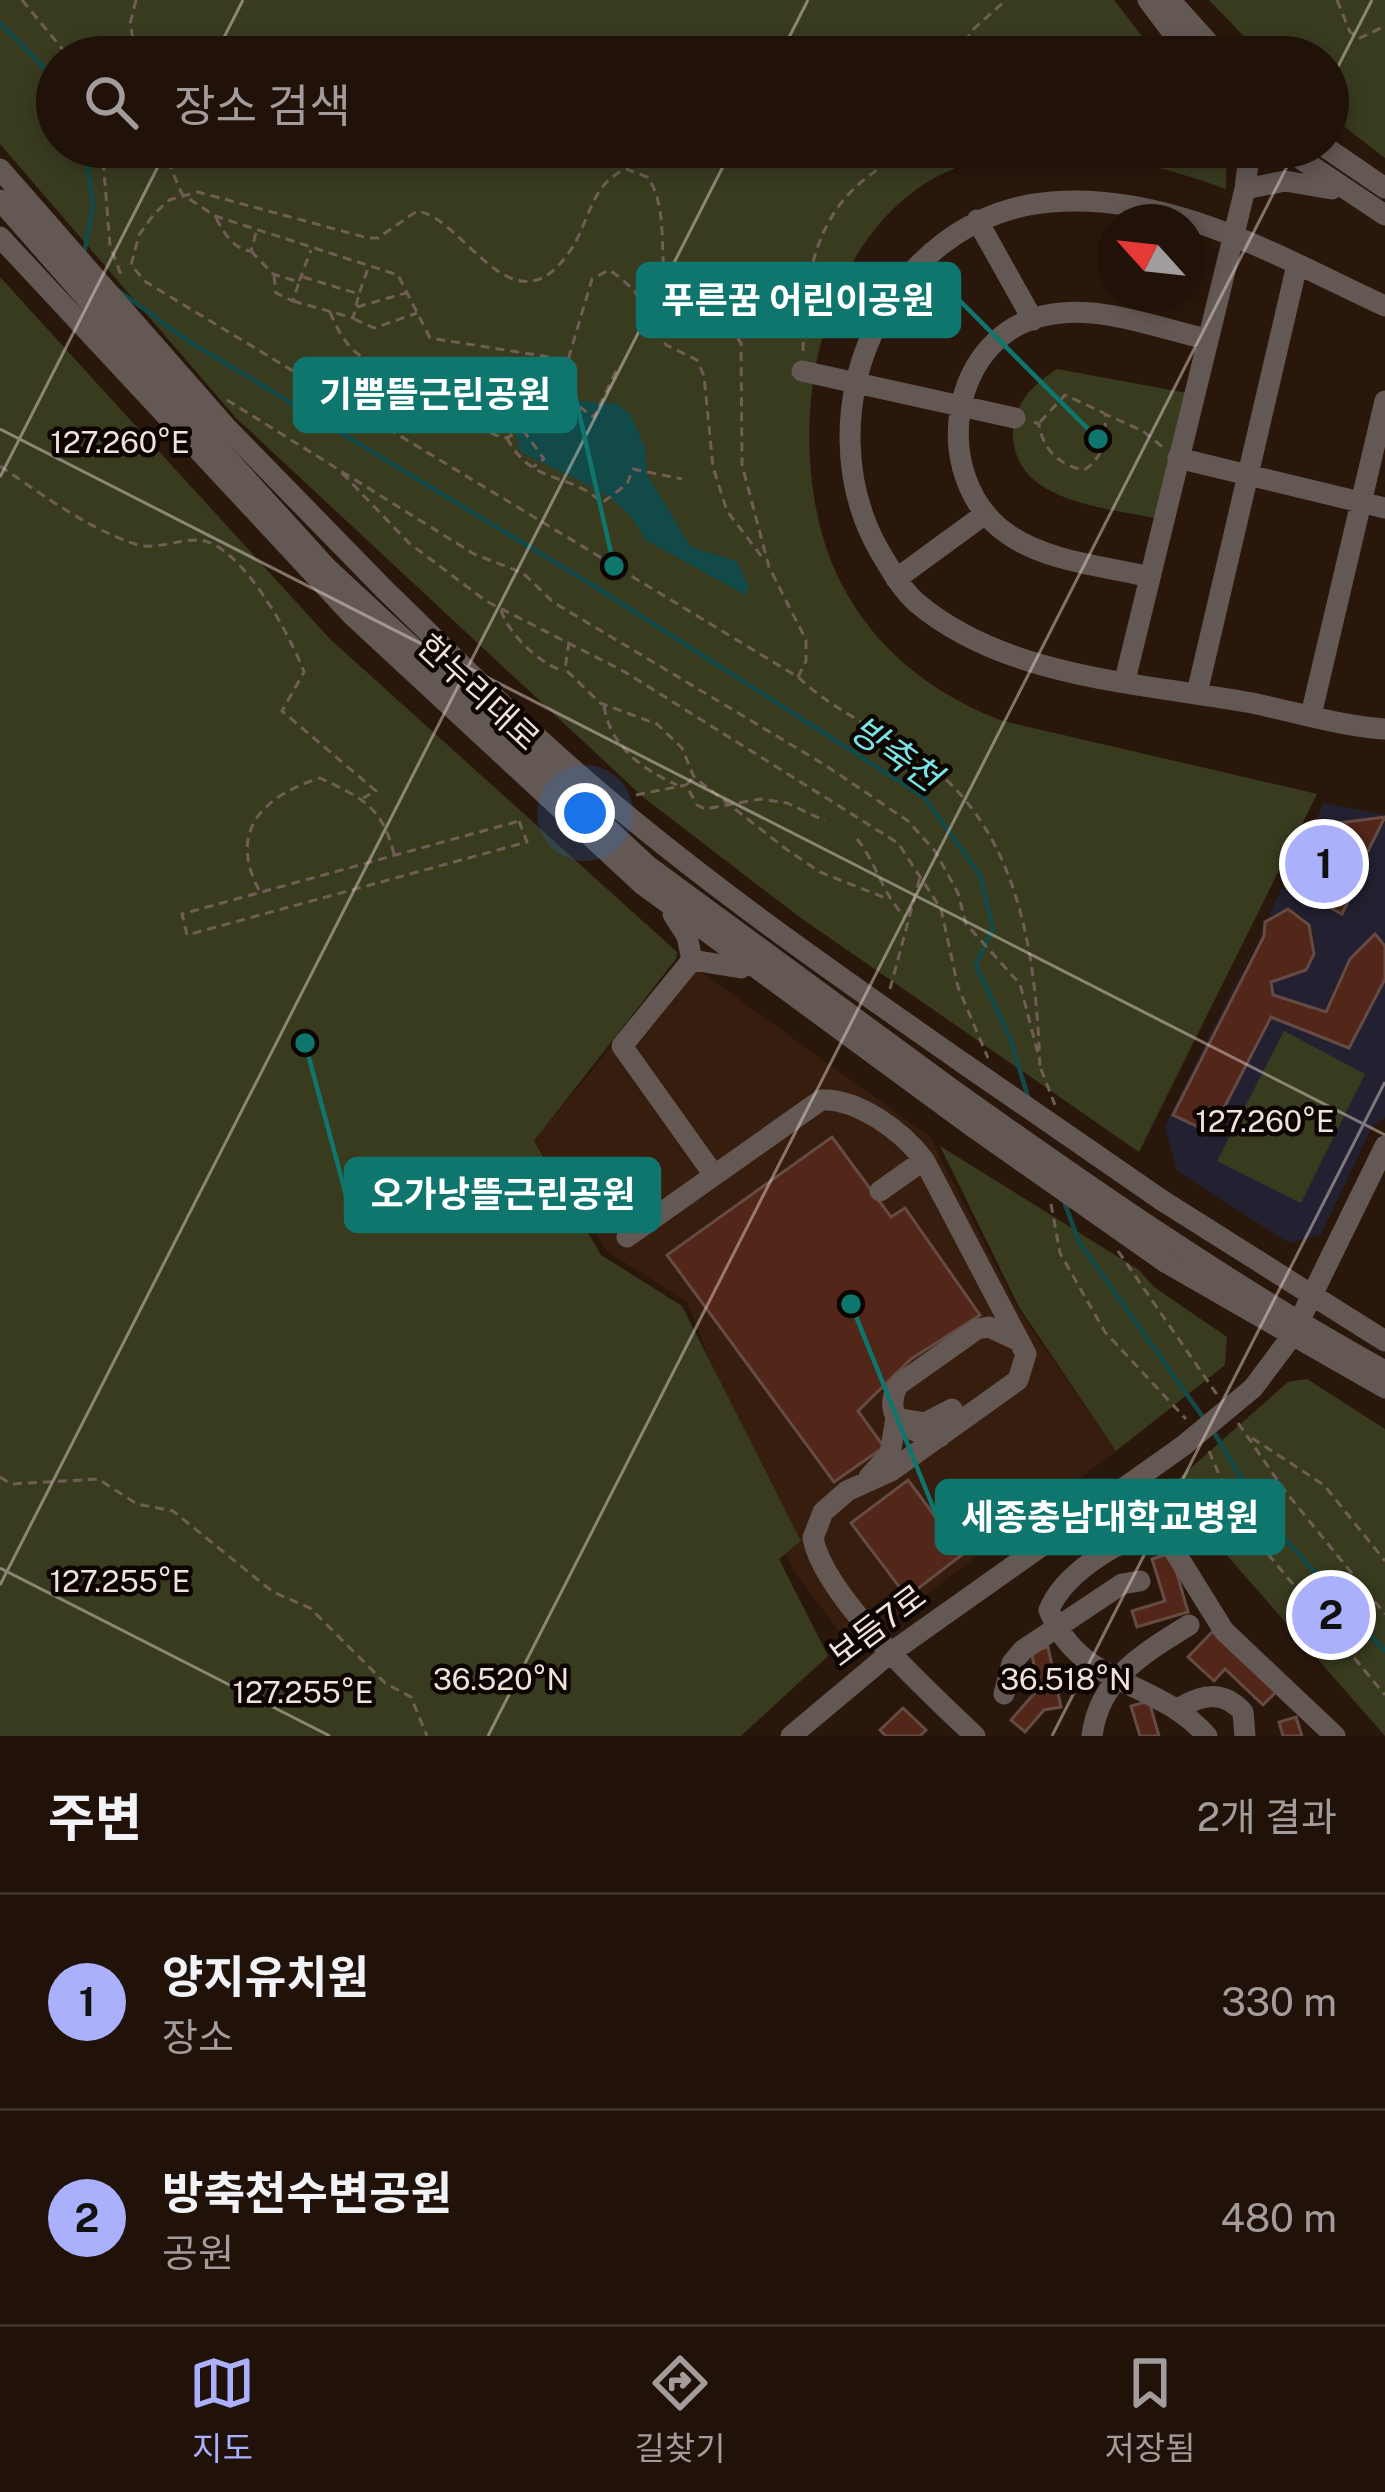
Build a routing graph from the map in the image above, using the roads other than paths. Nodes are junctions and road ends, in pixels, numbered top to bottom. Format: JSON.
{"nodes":[{"id":1,"x":1148,"y":0,"type":"edge"},
{"id":2,"x":1170,"y":0,"type":"edge"},
{"id":3,"x":1175,"y":36,"type":"edge"},
{"id":4,"x":1202,"y":36,"type":"edge"},
{"id":5,"x":1349,"y":163,"type":"edge"},
{"id":6,"x":1248,"y":168,"type":"edge"},
{"id":7,"x":1262,"y":168,"type":"edge"},
{"id":8,"x":1310,"y":168,"type":"edge"},
{"id":9,"x":0,"y":169,"type":"edge"},
{"id":10,"x":1385,"y":188,"type":"edge"},
{"id":11,"x":1245,"y":189,"type":"junction"},
{"id":12,"x":1349,"y":194,"type":"junction"},
{"id":13,"x":0,"y":200,"type":"edge"},
{"id":14,"x":1385,"y":215,"type":"edge"},
{"id":15,"x":977,"y":220,"type":"junction"},
{"id":16,"x":1232,"y":233,"type":"junction"},
{"id":17,"x":0,"y":237,"type":"edge"},
{"id":18,"x":1298,"y":265,"type":"junction"},
{"id":19,"x":1385,"y":306,"type":"edge"},
{"id":20,"x":1033,"y":320,"type":"junction"},
{"id":21,"x":1206,"y":339,"type":"junction"},
{"id":22,"x":802,"y":371,"type":"road end"},
{"id":23,"x":854,"y":382,"type":"junction"},
{"id":24,"x":1385,"y":401,"type":"edge"},
{"id":25,"x":960,"y":406,"type":"junction"},
{"id":26,"x":1015,"y":418,"type":"road end"},
{"id":27,"x":1178,"y":458,"type":"junction"},
{"id":28,"x":1248,"y":475,"type":"junction"},
{"id":29,"x":1361,"y":502,"type":"junction"},
{"id":30,"x":1385,"y":508,"type":"edge"},
{"id":31,"x":985,"y":514,"type":"junction"},
{"id":32,"x":1150,"y":577,"type":"junction"},
{"id":33,"x":896,"y":579,"type":"junction"},
{"id":34,"x":1125,"y":680,"type":"junction"},
{"id":35,"x":1197,"y":694,"type":"junction"},
{"id":36,"x":1311,"y":715,"type":"junction"},
{"id":37,"x":1385,"y":729,"type":"edge"},
{"id":38,"x":667,"y":903,"type":"junction"},
{"id":39,"x":692,"y":960,"type":"junction"},
{"id":40,"x":759,"y":974,"type":"junction"},
{"id":41,"x":1385,"y":1146,"type":"edge"},
{"id":42,"x":925,"y":1160,"type":"junction"},
{"id":43,"x":715,"y":1175,"type":"junction"},
{"id":44,"x":880,"y":1191,"type":"dead end"},
{"id":45,"x":627,"y":1237,"type":"dead end"},
{"id":46,"x":972,"y":1251,"type":"junction"},
{"id":47,"x":1310,"y":1301,"type":"junction"},
{"id":48,"x":977,"y":1329,"type":"junction"},
{"id":49,"x":1292,"y":1336,"type":"junction"},
{"id":50,"x":1385,"y":1341,"type":"edge"},
{"id":51,"x":1019,"y":1342,"type":"junction"},
{"id":52,"x":1385,"y":1371,"type":"edge"},
{"id":53,"x":1385,"y":1388,"type":"edge"},
{"id":54,"x":952,"y":1409,"type":"dead end"},
{"id":55,"x":896,"y":1418,"type":"junction"},
{"id":56,"x":940,"y":1437,"type":"junction"},
{"id":57,"x":869,"y":1478,"type":"junction"},
{"id":58,"x":1140,"y":1581,"type":"dead end"},
{"id":59,"x":1189,"y":1624,"type":"dead end"},
{"id":60,"x":1057,"y":1631,"type":"junction"},
{"id":61,"x":890,"y":1654,"type":"junction"},
{"id":62,"x":1113,"y":1678,"type":"junction"},
{"id":63,"x":1004,"y":1694,"type":"dead end"},
{"id":64,"x":1179,"y":1708,"type":"junction"},
{"id":65,"x":791,"y":1736,"type":"edge"},
{"id":66,"x":975,"y":1736,"type":"edge"},
{"id":67,"x":1092,"y":1736,"type":"edge"},
{"id":68,"x":1207,"y":1736,"type":"edge"},
{"id":69,"x":1245,"y":1736,"type":"edge"},
{"id":70,"x":1335,"y":1736,"type":"edge"}],
"edges":[{"from":1,"to":3,"type":"street"},
{"from":2,"to":4,"type":"street"},
{"from":5,"to":10,"type":"street"},
{"from":6,"to":11,"type":"street"},
{"from":7,"to":11,"type":"street"},
{"from":8,"to":12,"type":"street"},
{"from":9,"to":47,"type":"street","name":"한누리대로","bridge":true},
{"from":11,"to":12,"type":"street"},
{"from":11,"to":16,"type":"street"},
{"from":12,"to":14,"type":"street"},
{"from":13,"to":52,"type":"street","bridge":true},
{"from":15,"to":16,"type":"street"},
{"from":15,"to":20,"type":"street"},
{"from":15,"to":23,"type":"street"},
{"from":16,"to":18,"type":"street"},
{"from":16,"to":21,"type":"street"},
{"from":17,"to":38,"type":"street","name":"한누리대로","bridge":true},
{"from":18,"to":19,"type":"street"},
{"from":18,"to":28,"type":"street"},
{"from":20,"to":21,"type":"street"},
{"from":20,"to":25,"type":"street"},
{"from":21,"to":27,"type":"street"},
{"from":22,"to":23,"type":"street"},
{"from":23,"to":25,"type":"street"},
{"from":23,"to":33,"type":"street"},
{"from":24,"to":29,"type":"street"},
{"from":25,"to":26,"type":"street"},
{"from":25,"to":31,"type":"street"},
{"from":27,"to":28,"type":"street"},
{"from":27,"to":32,"type":"street"},
{"from":28,"to":29,"type":"street"},
{"from":28,"to":35,"type":"street"},
{"from":29,"to":30,"type":"street"},
{"from":29,"to":36,"type":"street"},
{"from":31,"to":32,"type":"street"},
{"from":31,"to":33,"type":"street"},
{"from":32,"to":34,"type":"street"},
{"from":33,"to":34,"type":"street"},
{"from":34,"to":35,"type":"street"},
{"from":35,"to":36,"type":"street"},
{"from":36,"to":37,"type":"street"},
{"from":38,"to":39,"type":"street"},
{"from":38,"to":40,"type":"street","name":"한누리대로"},
{"from":39,"to":40,"type":"street"},
{"from":39,"to":43,"type":"street"},
{"from":40,"to":49,"type":"street","name":"한누리대로","bridge":true},
{"from":41,"to":47,"type":"street"},
{"from":42,"to":43,"type":"street"},
{"from":42,"to":44,"type":"street"},
{"from":42,"to":46,"type":"street"},
{"from":43,"to":45,"type":"street"},
{"from":46,"to":48,"type":"street"},
{"from":46,"to":51,"type":"street"},
{"from":47,"to":49,"type":"street"},
{"from":47,"to":50,"type":"street"},
{"from":48,"to":51,"type":"street"},
{"from":48,"to":55,"type":"street"},
{"from":49,"to":53,"type":"street"},
{"from":49,"to":61,"type":"street","name":"보듬7로","bridge":true},
{"from":51,"to":56,"type":"street"},
{"from":54,"to":55,"type":"street"},
{"from":55,"to":56,"type":"street"},
{"from":55,"to":57,"type":"street"},
{"from":56,"to":57,"type":"street"},
{"from":57,"to":61,"type":"street"},
{"from":58,"to":60,"type":"street"},
{"from":59,"to":62,"type":"street"},
{"from":60,"to":62,"type":"street"},
{"from":60,"to":63,"type":"street"},
{"from":60,"to":70,"type":"street"},
{"from":61,"to":65,"type":"street","name":"보듬7로"},
{"from":61,"to":66,"type":"street"},
{"from":62,"to":64,"type":"street"},
{"from":62,"to":67,"type":"street"},
{"from":64,"to":68,"type":"street"},
{"from":64,"to":69,"type":"street"}]}
